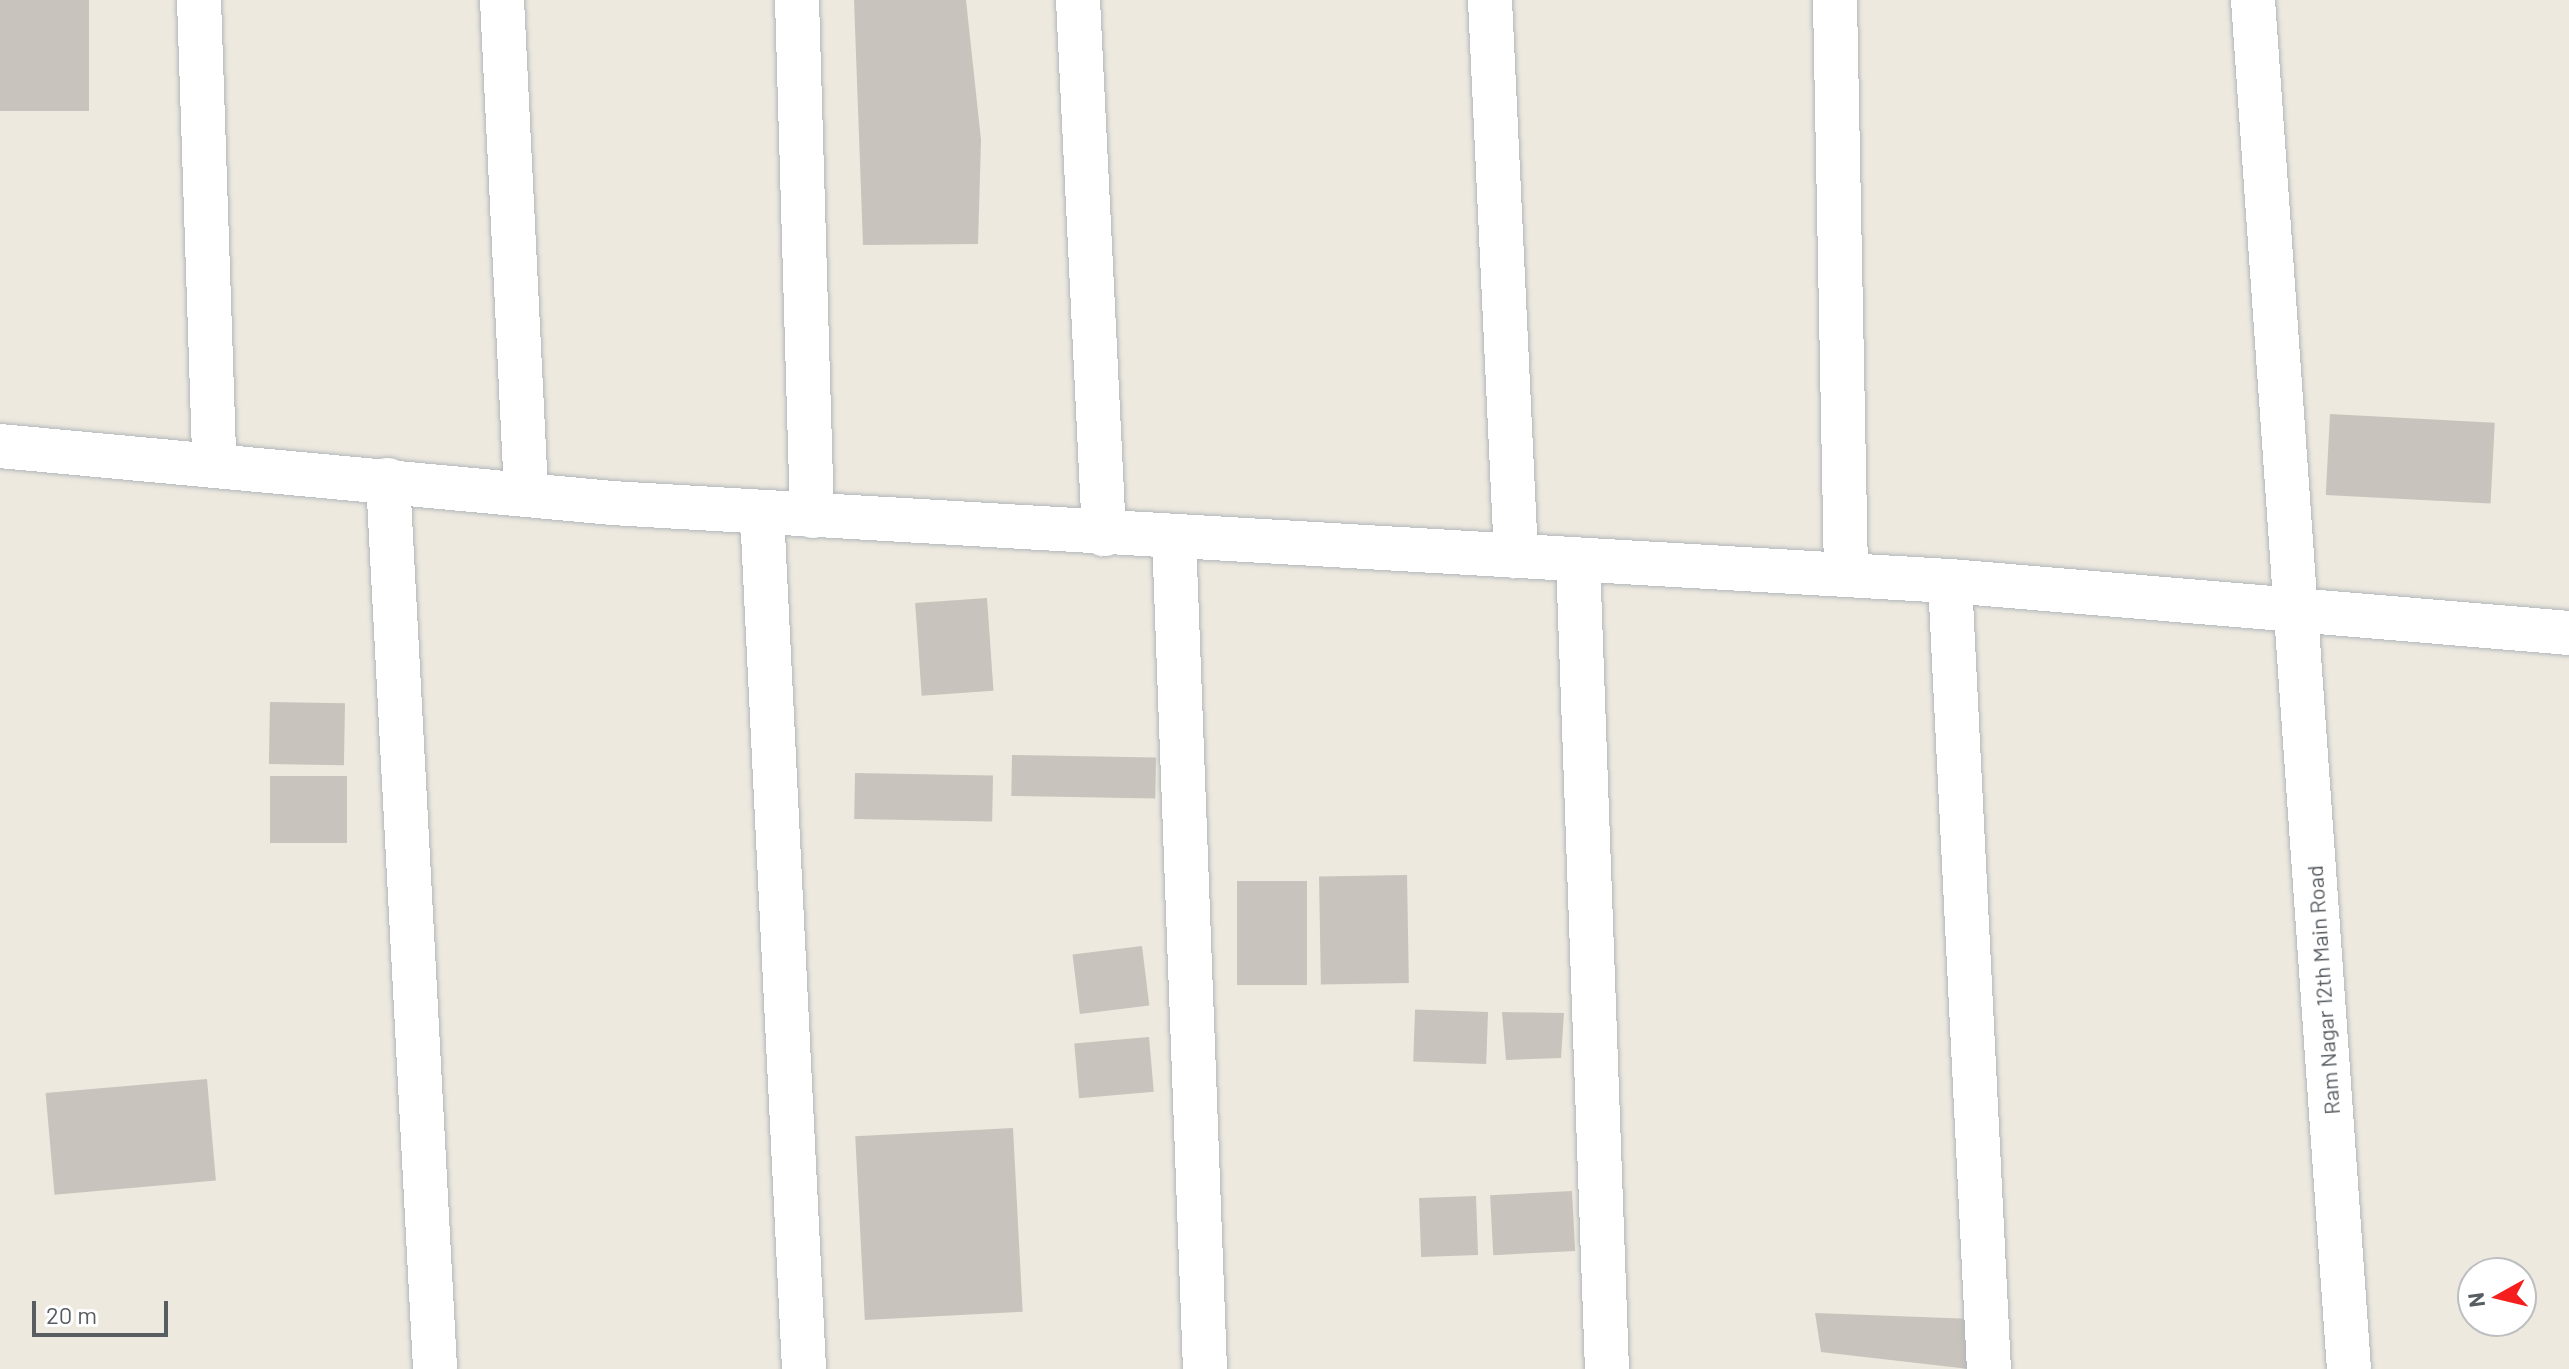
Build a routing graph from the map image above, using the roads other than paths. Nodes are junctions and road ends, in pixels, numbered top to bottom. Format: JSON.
{"nodes":[{"id":1,"x":199,"y":0,"type":"edge"},
{"id":2,"x":502,"y":0,"type":"edge"},
{"id":3,"x":797,"y":0,"type":"edge"},
{"id":4,"x":1078,"y":0,"type":"edge"},
{"id":5,"x":1490,"y":0,"type":"edge"},
{"id":6,"x":1835,"y":0,"type":"edge"},
{"id":7,"x":2253,"y":0,"type":"edge"},
{"id":8,"x":0,"y":446,"type":"edge"},
{"id":9,"x":214,"y":461,"type":"junction"},
{"id":10,"x":388,"y":480,"type":"junction"},
{"id":11,"x":526,"y":492,"type":"junction"},
{"id":12,"x":762,"y":513,"type":"junction"},
{"id":13,"x":812,"y":516,"type":"junction"},
{"id":14,"x":1104,"y":534,"type":"junction"},
{"id":15,"x":1174,"y":536,"type":"junction"},
{"id":16,"x":1516,"y":556,"type":"junction"},
{"id":17,"x":1578,"y":560,"type":"junction"},
{"id":18,"x":1846,"y":575,"type":"junction"},
{"id":19,"x":1950,"y":581,"type":"junction"},
{"id":20,"x":2298,"y":612,"type":"junction"},
{"id":21,"x":2569,"y":633,"type":"edge"},
{"id":22,"x":435,"y":1369,"type":"edge"},
{"id":23,"x":804,"y":1369,"type":"edge"},
{"id":24,"x":1205,"y":1369,"type":"edge"},
{"id":25,"x":1607,"y":1369,"type":"edge"},
{"id":26,"x":1989,"y":1369,"type":"edge"},
{"id":27,"x":2349,"y":1369,"type":"edge"}],
"edges":[{"from":1,"to":9,"type":"street"},
{"from":2,"to":11,"type":"street"},
{"from":3,"to":13,"type":"street"},
{"from":4,"to":14,"type":"street"},
{"from":5,"to":16,"type":"street"},
{"from":6,"to":18,"type":"street"},
{"from":7,"to":20,"type":"street","name":"Ram Nagar 12th Main Road"},
{"from":8,"to":9,"type":"street"},
{"from":9,"to":10,"type":"street"},
{"from":10,"to":11,"type":"street"},
{"from":10,"to":22,"type":"street"},
{"from":11,"to":12,"type":"street"},
{"from":12,"to":13,"type":"street"},
{"from":12,"to":23,"type":"street"},
{"from":13,"to":14,"type":"street"},
{"from":14,"to":15,"type":"street"},
{"from":15,"to":16,"type":"street"},
{"from":15,"to":24,"type":"street"},
{"from":16,"to":17,"type":"street"},
{"from":17,"to":18,"type":"street"},
{"from":17,"to":25,"type":"street"},
{"from":18,"to":19,"type":"street"},
{"from":19,"to":20,"type":"street"},
{"from":19,"to":26,"type":"street"},
{"from":20,"to":21,"type":"street"},
{"from":20,"to":27,"type":"street","name":"Ram Nagar 12th Main Road"}]}
